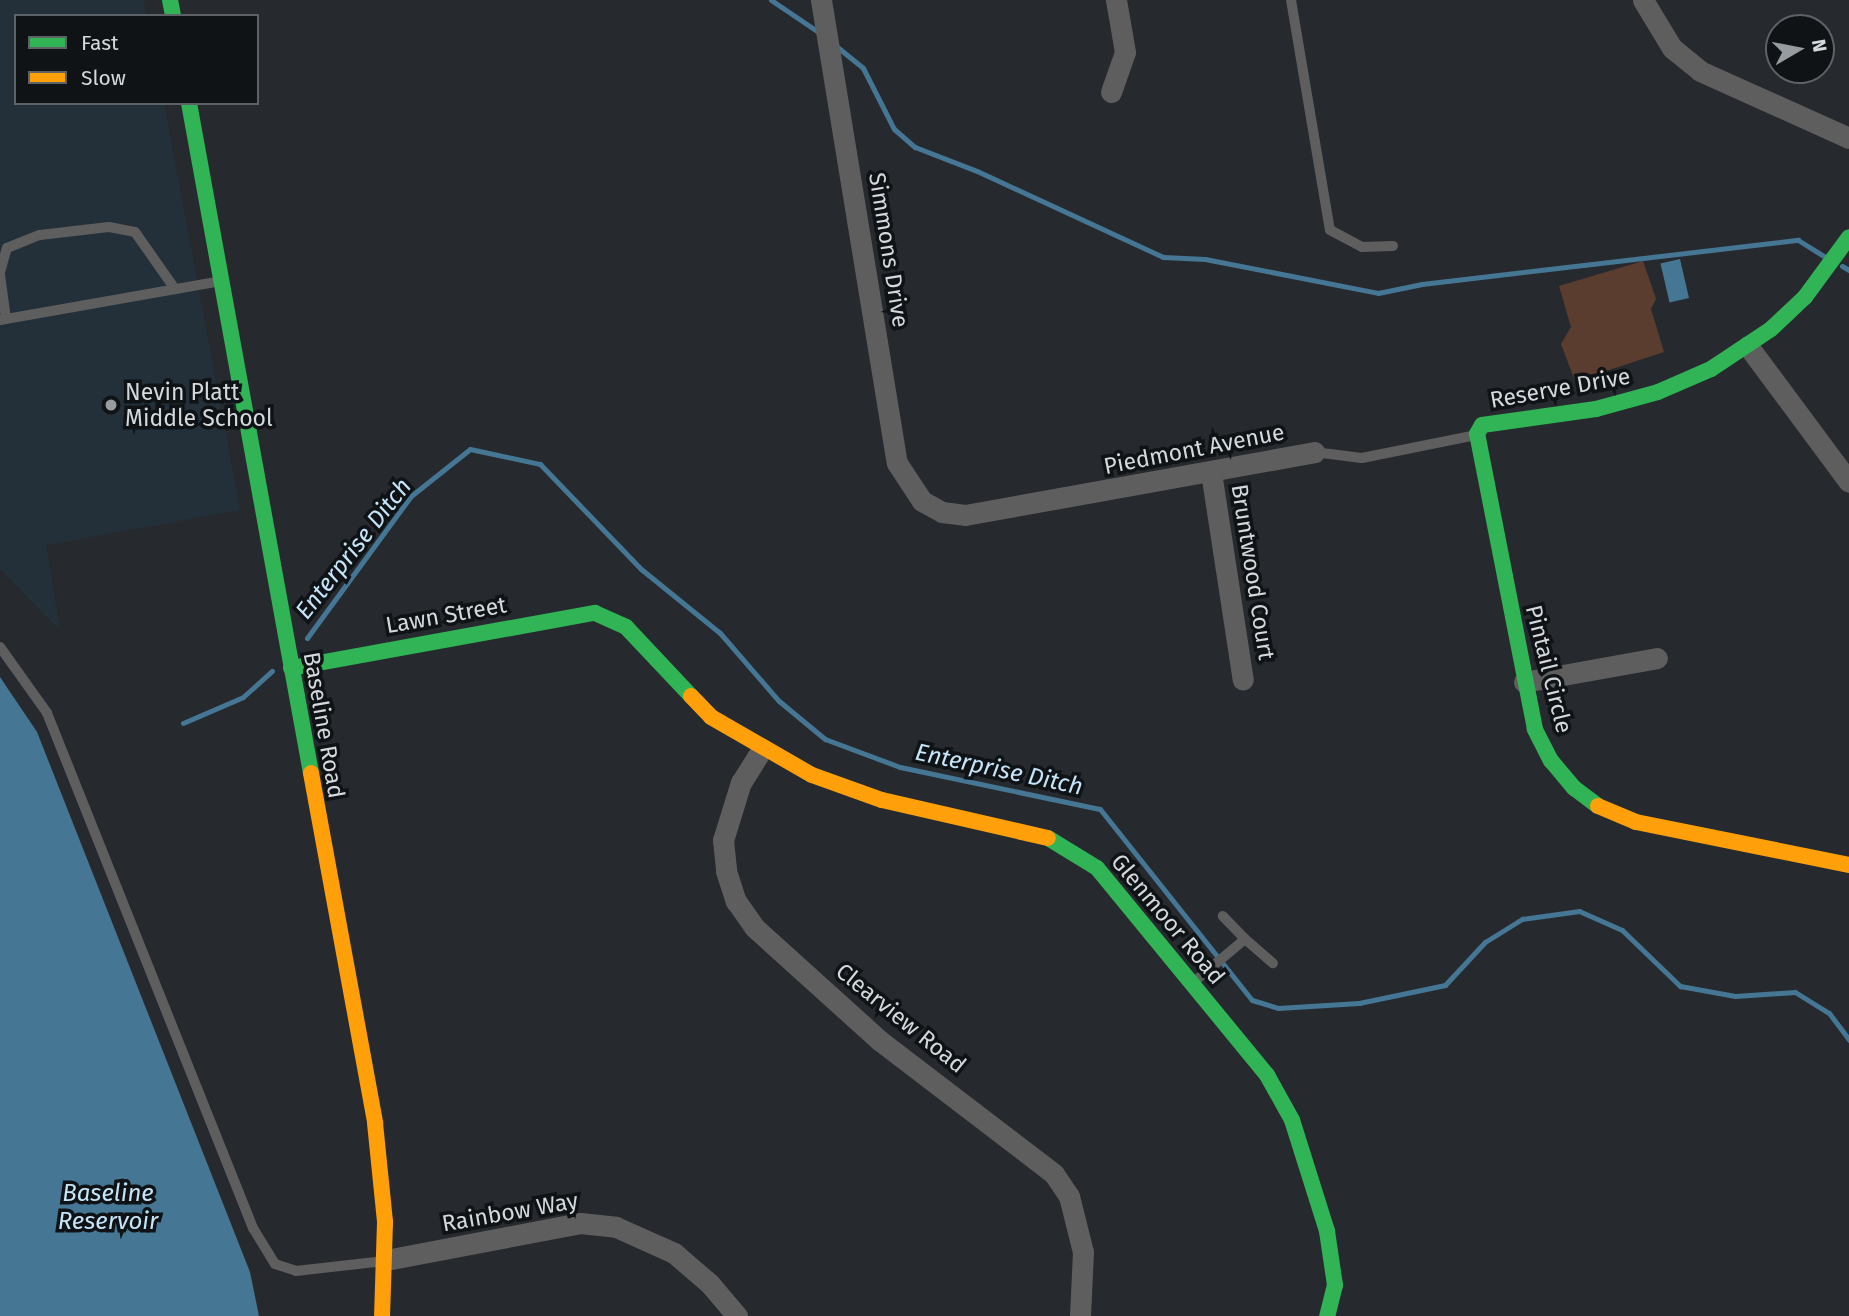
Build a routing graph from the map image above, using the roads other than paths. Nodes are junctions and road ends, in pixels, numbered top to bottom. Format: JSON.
{"nodes":[{"id":1,"x":821,"y":0,"type":"edge"},
{"id":2,"x":1116,"y":0,"type":"edge"},
{"id":3,"x":1292,"y":0,"type":"edge"},
{"id":4,"x":1643,"y":0,"type":"edge"},
{"id":5,"x":1111,"y":92,"type":"dead end"},
{"id":6,"x":189,"y":105,"type":"edge"},
{"id":7,"x":1849,"y":138,"type":"edge"},
{"id":8,"x":1849,"y":237,"type":"edge"},
{"id":9,"x":1393,"y":246,"type":"dead end"},
{"id":10,"x":0,"y":273,"type":"edge"},
{"id":11,"x":221,"y":281,"type":"junction"},
{"id":12,"x":175,"y":289,"type":"junction"},
{"id":13,"x":3,"y":320,"type":"edge"},
{"id":14,"x":1748,"y":346,"type":"junction"},
{"id":15,"x":1477,"y":434,"type":"junction"},
{"id":16,"x":1314,"y":452,"type":"joint"},
{"id":17,"x":1211,"y":472,"type":"junction"},
{"id":18,"x":1849,"y":482,"type":"edge"},
{"id":19,"x":922,"y":501,"type":"joint"},
{"id":20,"x":610,"y":617,"type":"joint"},
{"id":21,"x":0,"y":648,"type":"edge"},
{"id":22,"x":1657,"y":658,"type":"dead end"},
{"id":23,"x":291,"y":668,"type":"junction"},
{"id":24,"x":1243,"y":680,"type":"dead end"},
{"id":25,"x":1524,"y":682,"type":"junction"},
{"id":26,"x":762,"y":749,"type":"junction"},
{"id":27,"x":1849,"y":866,"type":"edge"},
{"id":28,"x":1223,"y":916,"type":"dead end"},
{"id":29,"x":1245,"y":939,"type":"junction"},
{"id":30,"x":1273,"y":964,"type":"dead end"},
{"id":31,"x":1193,"y":983,"type":"junction"},
{"id":32,"x":386,"y":1261,"type":"junction"},
{"id":33,"x":382,"y":1316,"type":"edge"},
{"id":34,"x":737,"y":1316,"type":"edge"},
{"id":35,"x":1080,"y":1316,"type":"edge"},
{"id":36,"x":1327,"y":1316,"type":"edge"}],
"edges":[{"from":1,"to":19,"type":"street","name":"Simmons Drive"},
{"from":2,"to":5,"type":"street"},
{"from":3,"to":9,"type":"lane"},
{"from":4,"to":7,"type":"street"},
{"from":6,"to":11,"type":"street","name":"Baseline Road"},
{"from":8,"to":14,"type":"street","name":"Reserve Drive"},
{"from":10,"to":12,"type":"lane"},
{"from":10,"to":13,"type":"lane"},
{"from":11,"to":12,"type":"lane"},
{"from":11,"to":23,"type":"street","name":"Baseline Road"},
{"from":12,"to":13,"type":"lane"},
{"from":14,"to":15,"type":"street","name":"Reserve Drive"},
{"from":14,"to":18,"type":"street"},
{"from":15,"to":16,"type":"lane","name":"Piedmont Avenue"},
{"from":15,"to":25,"type":"street","name":"Pintail Circle"},
{"from":16,"to":17,"type":"street","name":"Piedmont Avenue"},
{"from":17,"to":19,"type":"street","name":"Piedmont Avenue"},
{"from":17,"to":24,"type":"street","name":"Bruntwood Court"},
{"from":20,"to":23,"type":"street","name":"Lawn Street"},
{"from":20,"to":26,"type":"street","name":"Glenmoor Road"},
{"from":21,"to":32,"type":"lane"},
{"from":22,"to":25,"type":"street"},
{"from":23,"to":32,"type":"street","name":"Baseline Road"},
{"from":25,"to":27,"type":"street","name":"Pintail Circle"},
{"from":26,"to":31,"type":"street","name":"Glenmoor Road"},
{"from":26,"to":35,"type":"street","name":"Clearview Road"},
{"from":28,"to":29,"type":"lane"},
{"from":29,"to":30,"type":"lane"},
{"from":29,"to":31,"type":"lane"},
{"from":31,"to":36,"type":"street","name":"Glenmoor Road"},
{"from":32,"to":33,"type":"street","name":"Baseline Road"},
{"from":32,"to":34,"type":"street","name":"Rainbow Way"}]}
